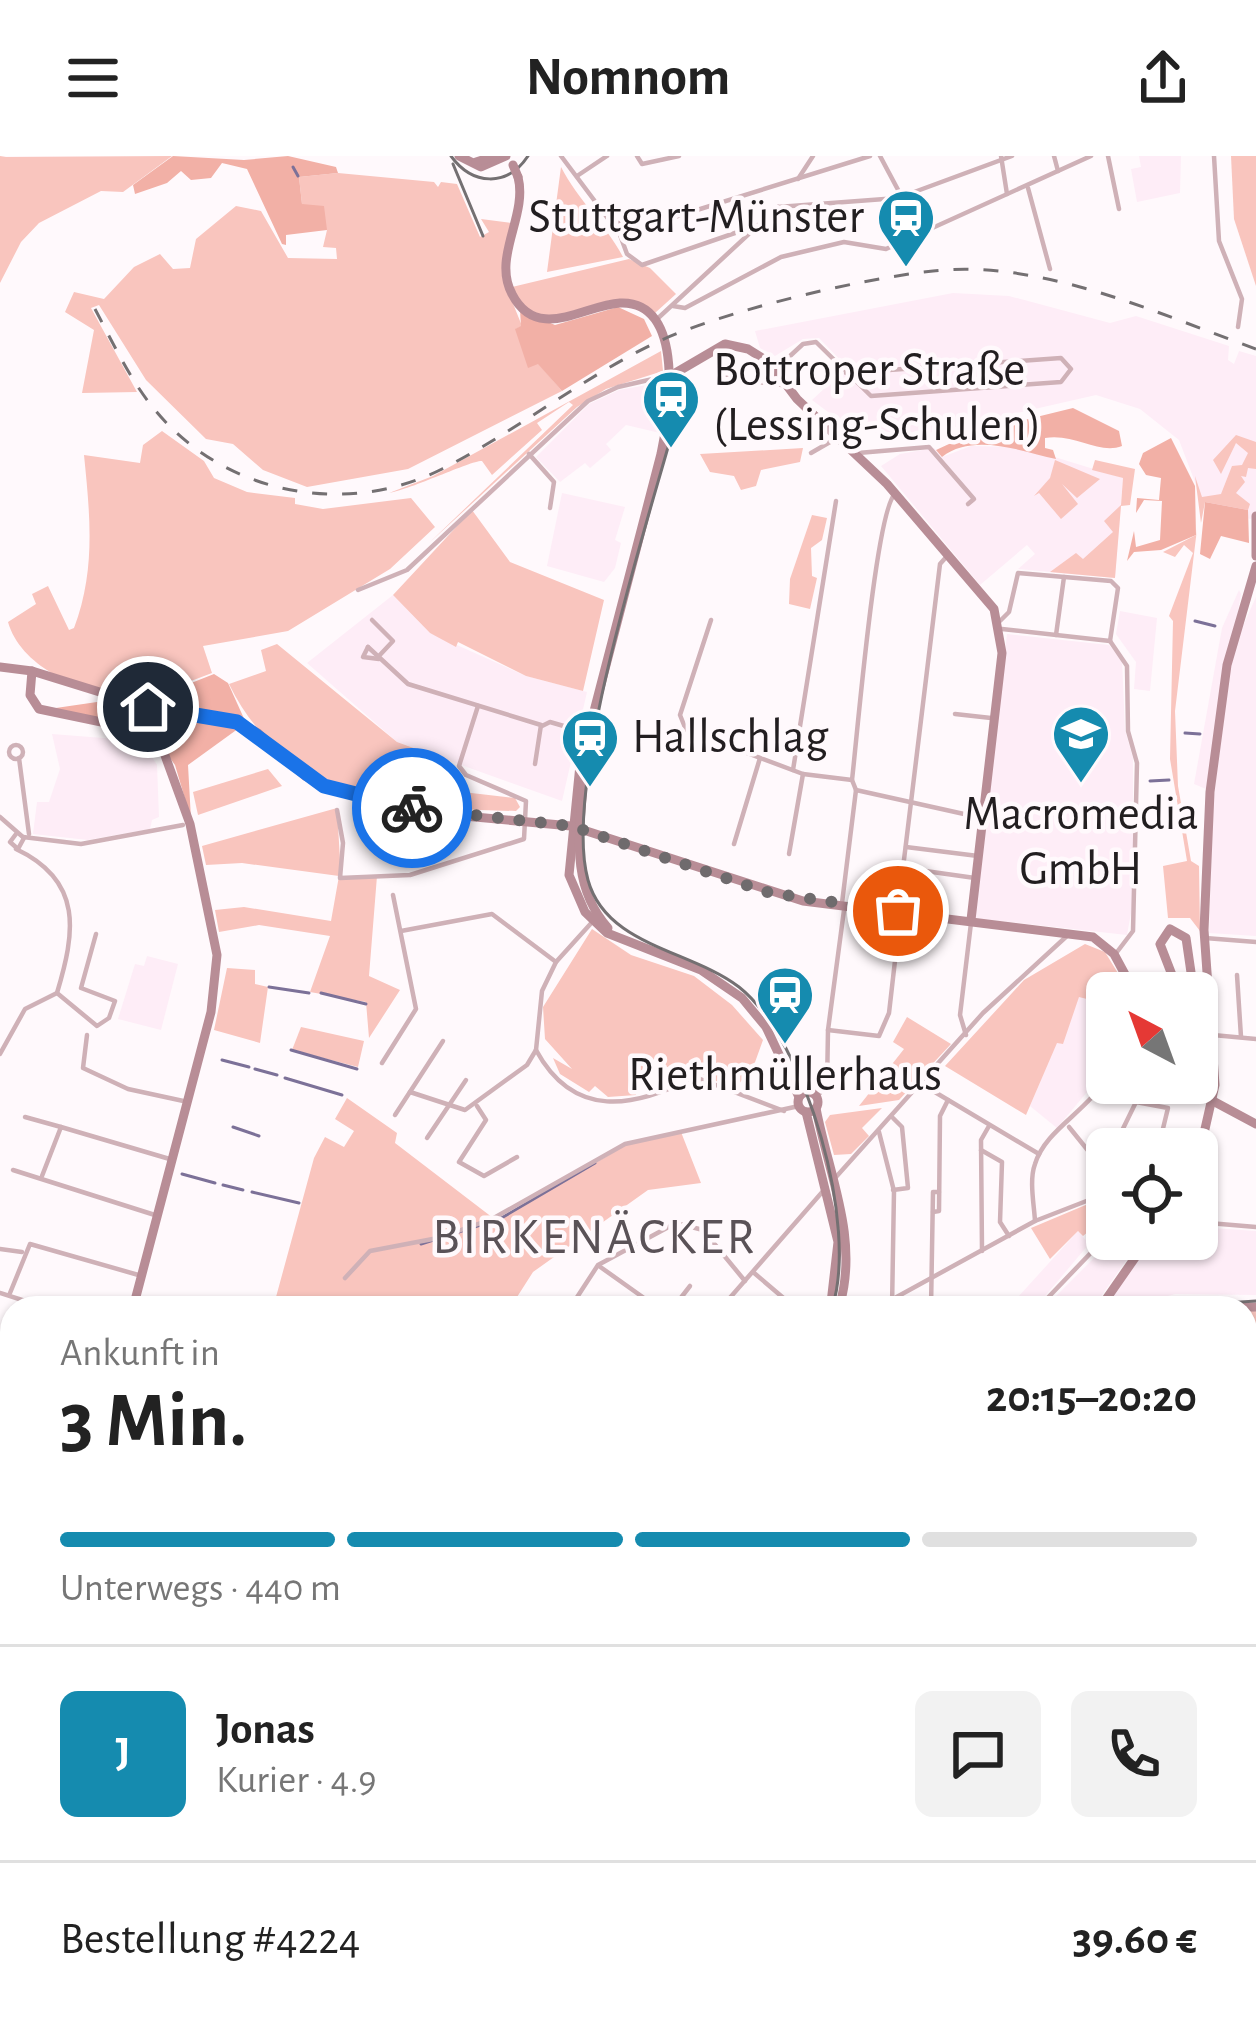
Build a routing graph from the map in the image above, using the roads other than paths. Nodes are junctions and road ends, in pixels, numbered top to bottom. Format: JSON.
{"nodes":[{"id":1,"x":459,"y":156,"type":"edge"},
{"id":2,"x":561,"y":156,"type":"edge"},
{"id":3,"x":607,"y":156,"type":"edge"},
{"id":4,"x":637,"y":156,"type":"edge"},
{"id":5,"x":679,"y":156,"type":"edge"},
{"id":6,"x":813,"y":156,"type":"edge"},
{"id":7,"x":868,"y":156,"type":"edge"},
{"id":8,"x":880,"y":156,"type":"edge"},
{"id":9,"x":1012,"y":156,"type":"edge"},
{"id":10,"x":1054,"y":156,"type":"edge"},
{"id":11,"x":1091,"y":156,"type":"edge"},
{"id":12,"x":1108,"y":156,"type":"edge"},
{"id":13,"x":1214,"y":156,"type":"edge"},
{"id":14,"x":1001,"y":158,"type":"edge"},
{"id":15,"x":508,"y":159,"type":"edge"},
{"id":16,"x":493,"y":161,"type":"edge"},
{"id":17,"x":1058,"y":171,"type":"junction"},
{"id":18,"x":577,"y":176,"type":"junction"},
{"id":19,"x":798,"y":179,"type":"junction"},
{"id":20,"x":1027,"y":185,"type":"junction"},
{"id":21,"x":770,"y":189,"type":"junction"},
{"id":22,"x":1007,"y":194,"type":"junction"},
{"id":23,"x":898,"y":198,"type":"junction"},
{"id":24,"x":778,"y":207,"type":"junction"},
{"id":25,"x":1119,"y":209,"type":"dead end"},
{"id":26,"x":764,"y":223,"type":"junction"},
{"id":27,"x":616,"y":224,"type":"junction"},
{"id":28,"x":921,"y":233,"type":"junction"},
{"id":29,"x":1050,"y":269,"type":"dead end"},
{"id":30,"x":674,"y":306,"type":"junction"},
{"id":31,"x":654,"y":323,"type":"junction"},
{"id":32,"x":1238,"y":327,"type":"dead end"},
{"id":33,"x":776,"y":369,"type":"junction"},
{"id":34,"x":846,"y":373,"type":"junction"},
{"id":35,"x":863,"y":374,"type":"junction"},
{"id":36,"x":672,"y":375,"type":"junction"},
{"id":37,"x":720,"y":377,"type":"dead end"},
{"id":38,"x":787,"y":382,"type":"junction"},
{"id":39,"x":859,"y":388,"type":"junction"},
{"id":40,"x":841,"y":435,"type":"junction"},
{"id":41,"x":811,"y":453,"type":"dead end"},
{"id":42,"x":859,"y":453,"type":"junction"},
{"id":43,"x":529,"y":454,"type":"junction"},
{"id":44,"x":896,"y":494,"type":"junction"},
{"id":45,"x":836,"y":501,"type":"dead end"},
{"id":46,"x":968,"y":503,"type":"dead end"},
{"id":47,"x":550,"y":508,"type":"dead end"},
{"id":48,"x":1256,"y":516,"type":"edge"},
{"id":49,"x":1255,"y":550,"type":"edge"},
{"id":50,"x":949,"y":555,"type":"junction"},
{"id":51,"x":1256,"y":566,"type":"edge"},
{"id":52,"x":1256,"y":577,"type":"edge"},
{"id":53,"x":1064,"y":578,"type":"junction"},
{"id":54,"x":358,"y":590,"type":"dead end"},
{"id":55,"x":1251,"y":590,"type":"edge"},
{"id":56,"x":372,"y":620,"type":"dead end"},
{"id":57,"x":711,"y":620,"type":"dead end"},
{"id":58,"x":1001,"y":625,"type":"junction"},
{"id":59,"x":1056,"y":635,"type":"junction"},
{"id":60,"x":1110,"y":641,"type":"junction"},
{"id":61,"x":0,"y":667,"type":"edge"},
{"id":62,"x":32,"y":670,"type":"junction"},
{"id":63,"x":478,"y":706,"type":"junction"},
{"id":64,"x":955,"y":713,"type":"dead end"},
{"id":65,"x":994,"y":718,"type":"junction"},
{"id":66,"x":531,"y":722,"type":"junction"},
{"id":67,"x":542,"y":726,"type":"junction"},
{"id":68,"x":574,"y":729,"type":"dead end"},
{"id":69,"x":541,"y":736,"type":"junction"},
{"id":70,"x":586,"y":744,"type":"junction"},
{"id":71,"x":20,"y":758,"type":"dead end"},
{"id":72,"x":760,"y":758,"type":"junction"},
{"id":73,"x":535,"y":764,"type":"dead end"},
{"id":74,"x":793,"y":770,"type":"junction"},
{"id":75,"x":803,"y":774,"type":"junction"},
{"id":76,"x":852,"y":780,"type":"junction"},
{"id":77,"x":856,"y":790,"type":"junction"},
{"id":78,"x":911,"y":802,"type":"junction"},
{"id":79,"x":574,"y":806,"type":"junction"},
{"id":80,"x":337,"y":810,"type":"dead end"},
{"id":81,"x":0,"y":817,"type":"edge"},
{"id":82,"x":982,"y":818,"type":"junction"},
{"id":83,"x":529,"y":819,"type":"junction"},
{"id":84,"x":552,"y":823,"type":"junction"},
{"id":85,"x":183,"y":825,"type":"dead end"},
{"id":86,"x":575,"y":827,"type":"junction"},
{"id":87,"x":23,"y":838,"type":"junction"},
{"id":88,"x":734,"y":844,"type":"dead end"},
{"id":89,"x":906,"y":848,"type":"junction"},
{"id":90,"x":16,"y":849,"type":"junction"},
{"id":91,"x":789,"y":854,"type":"dead end"},
{"id":92,"x":28,"y":855,"type":"junction"},
{"id":93,"x":978,"y":856,"type":"junction"},
{"id":94,"x":904,"y":868,"type":"junction"},
{"id":95,"x":975,"y":878,"type":"junction"},
{"id":96,"x":393,"y":895,"type":"dead end"},
{"id":97,"x":843,"y":905,"type":"junction"},
{"id":98,"x":900,"y":911,"type":"junction"},
{"id":99,"x":596,"y":919,"type":"junction"},
{"id":100,"x":971,"y":920,"type":"junction"},
{"id":101,"x":399,"y":932,"type":"junction"},
{"id":102,"x":1069,"y":933,"type":"junction"},
{"id":103,"x":96,"y":934,"type":"dead end"},
{"id":104,"x":1205,"y":938,"type":"junction"},
{"id":105,"x":1256,"y":942,"type":"edge"},
{"id":106,"x":1112,"y":952,"type":"junction"},
{"id":107,"x":556,"y":962,"type":"junction"},
{"id":108,"x":1123,"y":972,"type":"edge"},
{"id":109,"x":1171,"y":972,"type":"edge"},
{"id":110,"x":1191,"y":972,"type":"edge"},
{"id":111,"x":1208,"y":972,"type":"edge"},
{"id":112,"x":1237,"y":975,"type":"dead end"},
{"id":113,"x":57,"y":993,"type":"junction"},
{"id":114,"x":828,"y":1030,"type":"junction"},
{"id":115,"x":966,"y":1035,"type":"junction"},
{"id":116,"x":1218,"y":1035,"type":"edge"},
{"id":117,"x":1241,"y":1037,"type":"junction"},
{"id":118,"x":1256,"y":1039,"type":"edge"},
{"id":119,"x":88,"y":1040,"type":"dead end"},
{"id":120,"x":443,"y":1041,"type":"dead end"},
{"id":121,"x":536,"y":1050,"type":"junction"},
{"id":122,"x":0,"y":1054,"type":"edge"},
{"id":123,"x":382,"y":1063,"type":"dead end"},
{"id":124,"x":466,"y":1079,"type":"dead end"},
{"id":125,"x":923,"y":1085,"type":"junction"},
{"id":126,"x":410,"y":1092,"type":"junction"},
{"id":127,"x":949,"y":1100,"type":"junction"},
{"id":128,"x":188,"y":1102,"type":"junction"},
{"id":129,"x":807,"y":1102,"type":"junction"},
{"id":130,"x":1086,"y":1103,"type":"edge"},
{"id":131,"x":1218,"y":1103,"type":"edge"},
{"id":132,"x":1147,"y":1104,"type":"edge"},
{"id":133,"x":477,"y":1106,"type":"junction"},
{"id":134,"x":448,"y":1107,"type":"junction"},
{"id":135,"x":785,"y":1112,"type":"junction"},
{"id":136,"x":395,"y":1115,"type":"dead end"},
{"id":137,"x":25,"y":1117,"type":"dead end"},
{"id":138,"x":893,"y":1118,"type":"junction"},
{"id":139,"x":1256,"y":1124,"type":"edge"},
{"id":140,"x":990,"y":1125,"type":"junction"},
{"id":141,"x":1067,"y":1125,"type":"junction"},
{"id":142,"x":61,"y":1127,"type":"junction"},
{"id":143,"x":1163,"y":1128,"type":"edge"},
{"id":144,"x":879,"y":1132,"type":"junction"},
{"id":145,"x":428,"y":1138,"type":"dead end"},
{"id":146,"x":1086,"y":1148,"type":"edge"},
{"id":147,"x":981,"y":1150,"type":"junction"},
{"id":148,"x":1039,"y":1154,"type":"junction"},
{"id":149,"x":517,"y":1157,"type":"dead end"},
{"id":150,"x":173,"y":1160,"type":"junction"},
{"id":151,"x":831,"y":1162,"type":"junction"},
{"id":152,"x":850,"y":1162,"type":"junction"},
{"id":153,"x":13,"y":1170,"type":"dead end"},
{"id":154,"x":42,"y":1176,"type":"junction"},
{"id":155,"x":831,"y":1183,"type":"junction"},
{"id":156,"x":893,"y":1190,"type":"junction"},
{"id":157,"x":1086,"y":1201,"type":"edge"},
{"id":158,"x":158,"y":1216,"type":"junction"},
{"id":159,"x":1035,"y":1221,"type":"junction"},
{"id":160,"x":1218,"y":1224,"type":"edge"},
{"id":161,"x":1256,"y":1227,"type":"edge"},
{"id":162,"x":1009,"y":1236,"type":"junction"},
{"id":163,"x":0,"y":1249,"type":"edge"},
{"id":164,"x":982,"y":1251,"type":"junction"},
{"id":165,"x":22,"y":1252,"type":"dead end"},
{"id":166,"x":1086,"y":1258,"type":"edge"},
{"id":167,"x":1133,"y":1260,"type":"edge"},
{"id":168,"x":598,"y":1265,"type":"junction"},
{"id":169,"x":753,"y":1272,"type":"junction"},
{"id":170,"x":142,"y":1276,"type":"junction"},
{"id":171,"x":934,"y":1276,"type":"junction"},
{"id":172,"x":345,"y":1278,"type":"dead end"},
{"id":173,"x":745,"y":1281,"type":"junction"},
{"id":174,"x":690,"y":1286,"type":"dead end"},
{"id":175,"x":0,"y":1293,"type":"edge"},
{"id":176,"x":10,"y":1293,"type":"junction"},
{"id":177,"x":17,"y":1296,"type":"edge"},
{"id":178,"x":136,"y":1296,"type":"edge"},
{"id":179,"x":578,"y":1296,"type":"edge"},
{"id":180,"x":641,"y":1296,"type":"edge"},
{"id":181,"x":682,"y":1296,"type":"edge"},
{"id":182,"x":732,"y":1296,"type":"edge"},
{"id":183,"x":781,"y":1296,"type":"edge"},
{"id":184,"x":837,"y":1296,"type":"edge"},
{"id":185,"x":893,"y":1296,"type":"edge"},
{"id":186,"x":898,"y":1296,"type":"edge"},
{"id":187,"x":932,"y":1296,"type":"edge"},
{"id":188,"x":1050,"y":1296,"type":"edge"},
{"id":189,"x":1108,"y":1296,"type":"edge"}],
"edges":[{"from":1,"to":16,"type":"main road"},
{"from":2,"to":18,"type":"street"},
{"from":3,"to":18,"type":"street"},
{"from":4,"to":5,"type":"street"},
{"from":6,"to":19,"type":"street"},
{"from":7,"to":19,"type":"street"},
{"from":8,"to":23,"type":"street"},
{"from":9,"to":14,"type":"street"},
{"from":10,"to":17,"type":"street"},
{"from":11,"to":17,"type":"street"},
{"from":12,"to":25,"type":"street"},
{"from":13,"to":32,"type":"street"},
{"from":14,"to":22,"type":"street"},
{"from":14,"to":23,"type":"street"},
{"from":15,"to":16,"type":"main road"},
{"from":15,"to":31,"type":"main road","bridge":true},
{"from":17,"to":20,"type":"street"},
{"from":18,"to":27,"type":"street"},
{"from":19,"to":21,"type":"street"},
{"from":20,"to":22,"type":"street"},
{"from":20,"to":29,"type":"street"},
{"from":21,"to":24,"type":"street"},
{"from":21,"to":27,"type":"street"},
{"from":22,"to":28,"type":"street"},
{"from":23,"to":24,"type":"street"},
{"from":23,"to":28,"type":"street"},
{"from":24,"to":26,"type":"street"},
{"from":26,"to":27,"type":"street"},
{"from":26,"to":30,"type":"street"},
{"from":28,"to":30,"type":"street"},
{"from":30,"to":31,"type":"street"},
{"from":31,"to":36,"type":"main road"},
{"from":33,"to":34,"type":"street"},
{"from":33,"to":36,"type":"main road"},
{"from":33,"to":38,"type":"main road"},
{"from":34,"to":35,"type":"street"},
{"from":34,"to":39,"type":"street"},
{"from":35,"to":39,"type":"street"},
{"from":35,"to":39,"type":"street"},
{"from":36,"to":43,"type":"street"},
{"from":36,"to":70,"type":"main road"},
{"from":37,"to":38,"type":"street"},
{"from":38,"to":40,"type":"main road"},
{"from":40,"to":41,"type":"street"},
{"from":40,"to":42,"type":"main road"},
{"from":42,"to":44,"type":"main road"},
{"from":42,"to":46,"type":"street"},
{"from":43,"to":47,"type":"street"},
{"from":43,"to":54,"type":"street"},
{"from":44,"to":50,"type":"main road"},
{"from":44,"to":76,"type":"street"},
{"from":45,"to":74,"type":"street"},
{"from":48,"to":49,"type":"main road"},
{"from":50,"to":58,"type":"main road"},
{"from":50,"to":78,"type":"street"},
{"from":51,"to":55,"type":"main road"},
{"from":52,"to":55,"type":"main road"},
{"from":53,"to":58,"type":"street"},
{"from":53,"to":59,"type":"street"},
{"from":53,"to":60,"type":"street"},
{"from":55,"to":104,"type":"main road"},
{"from":56,"to":63,"type":"street"},
{"from":57,"to":72,"type":"street"},
{"from":58,"to":59,"type":"street"},
{"from":58,"to":65,"type":"main road"},
{"from":59,"to":60,"type":"street"},
{"from":60,"to":106,"type":"street"},
{"from":61,"to":62,"type":"main road"},
{"from":62,"to":83,"type":"main road"},
{"from":62,"to":128,"type":"main road"},
{"from":63,"to":66,"type":"street"},
{"from":63,"to":83,"type":"street"},
{"from":64,"to":65,"type":"street"},
{"from":65,"to":82,"type":"main road"},
{"from":66,"to":67,"type":"street"},
{"from":66,"to":69,"type":"street"},
{"from":67,"to":68,"type":"street"},
{"from":67,"to":69,"type":"street"},
{"from":69,"to":73,"type":"street"},
{"from":70,"to":79,"type":"main road"},
{"from":70,"to":86,"type":"main road"},
{"from":71,"to":87,"type":"street"},
{"from":72,"to":74,"type":"street"},
{"from":72,"to":88,"type":"street"},
{"from":74,"to":75,"type":"street"},
{"from":75,"to":76,"type":"street"},
{"from":75,"to":91,"type":"street"},
{"from":76,"to":77,"type":"street"},
{"from":77,"to":78,"type":"street"},
{"from":77,"to":97,"type":"street"},
{"from":78,"to":82,"type":"street"},
{"from":78,"to":89,"type":"street"},
{"from":79,"to":84,"type":"main road"},
{"from":79,"to":86,"type":"main road"},
{"from":80,"to":83,"type":"street"},
{"from":81,"to":87,"type":"street"},
{"from":82,"to":93,"type":"main road"},
{"from":83,"to":84,"type":"main road"},
{"from":84,"to":86,"type":"main road"},
{"from":85,"to":87,"type":"street"},
{"from":86,"to":97,"type":"main road"},
{"from":86,"to":99,"type":"main road"},
{"from":87,"to":90,"type":"street"},
{"from":87,"to":90,"type":"street"},
{"from":87,"to":92,"type":"street"},
{"from":89,"to":93,"type":"street"},
{"from":89,"to":94,"type":"street"},
{"from":90,"to":92,"type":"street"},
{"from":92,"to":113,"type":"street"},
{"from":93,"to":95,"type":"main road"},
{"from":94,"to":95,"type":"street"},
{"from":94,"to":98,"type":"street"},
{"from":95,"to":100,"type":"main road"},
{"from":96,"to":101,"type":"street"},
{"from":97,"to":98,"type":"main road"},
{"from":97,"to":114,"type":"street"},
{"from":98,"to":100,"type":"main road"},
{"from":98,"to":114,"type":"street"},
{"from":99,"to":107,"type":"street"},
{"from":99,"to":129,"type":"main road"},
{"from":100,"to":102,"type":"main road"},
{"from":100,"to":115,"type":"street"},
{"from":101,"to":107,"type":"street"},
{"from":101,"to":123,"type":"street"},
{"from":102,"to":106,"type":"main road"},
{"from":102,"to":115,"type":"street"},
{"from":103,"to":113,"type":"street"},
{"from":104,"to":105,"type":"street"},
{"from":104,"to":111,"type":"main road"},
{"from":106,"to":108,"type":"main road"},
{"from":107,"to":121,"type":"street"},
{"from":109,"to":110,"type":"main road"},
{"from":112,"to":117,"type":"street"},
{"from":113,"to":122,"type":"street"},
{"from":114,"to":129,"type":"street"},
{"from":115,"to":125,"type":"street"},
{"from":116,"to":117,"type":"street"},
{"from":117,"to":118,"type":"street"},
{"from":119,"to":128,"type":"street"},
{"from":120,"to":126,"type":"street"},
{"from":121,"to":133,"type":"street"},
{"from":121,"to":135,"type":"street"},
{"from":124,"to":134,"type":"street"},
{"from":125,"to":127,"type":"street"},
{"from":125,"to":138,"type":"street"},
{"from":126,"to":134,"type":"street"},
{"from":126,"to":136,"type":"street"},
{"from":127,"to":140,"type":"street"},
{"from":127,"to":171,"type":"street"},
{"from":128,"to":150,"type":"main road"},
{"from":129,"to":135,"type":"street"},
{"from":129,"to":151,"type":"main road"},
{"from":129,"to":155,"type":"main road"},
{"from":130,"to":141,"type":"street"},
{"from":131,"to":139,"type":"main road"},
{"from":132,"to":143,"type":"street"},
{"from":133,"to":134,"type":"street"},
{"from":133,"to":149,"type":"street"},
{"from":134,"to":145,"type":"street"},
{"from":135,"to":172,"type":"street"},
{"from":137,"to":142,"type":"street"},
{"from":138,"to":144,"type":"street"},
{"from":138,"to":156,"type":"street"},
{"from":140,"to":147,"type":"street"},
{"from":140,"to":148,"type":"street"},
{"from":141,"to":146,"type":"street"},
{"from":141,"to":148,"type":"street"},
{"from":142,"to":150,"type":"street"},
{"from":142,"to":154,"type":"street"},
{"from":144,"to":152,"type":"street"},
{"from":144,"to":156,"type":"street"},
{"from":147,"to":162,"type":"street"},
{"from":147,"to":164,"type":"street"},
{"from":148,"to":159,"type":"street"},
{"from":150,"to":158,"type":"main road"},
{"from":151,"to":152,"type":"street"},
{"from":151,"to":155,"type":"main road"},
{"from":152,"to":155,"type":"street"},
{"from":153,"to":154,"type":"street"},
{"from":154,"to":158,"type":"street"},
{"from":155,"to":169,"type":"street"},
{"from":155,"to":184,"type":"main road"},
{"from":156,"to":185,"type":"street"},
{"from":157,"to":159,"type":"street"},
{"from":158,"to":170,"type":"main road"},
{"from":159,"to":162,"type":"street"},
{"from":160,"to":161,"type":"street"},
{"from":162,"to":164,"type":"street"},
{"from":163,"to":165,"type":"street"},
{"from":164,"to":171,"type":"street"},
{"from":166,"to":188,"type":"street"},
{"from":167,"to":189,"type":"main road"},
{"from":168,"to":173,"type":"street"},
{"from":168,"to":179,"type":"street"},
{"from":168,"to":180,"type":"street"},
{"from":169,"to":173,"type":"street"},
{"from":169,"to":183,"type":"street"},
{"from":170,"to":176,"type":"street"},
{"from":170,"to":178,"type":"main road"},
{"from":171,"to":186,"type":"street"},
{"from":171,"to":187,"type":"street"},
{"from":173,"to":182,"type":"street"},
{"from":174,"to":181,"type":"street"},
{"from":175,"to":176,"type":"street"},
{"from":176,"to":177,"type":"street"}]}
